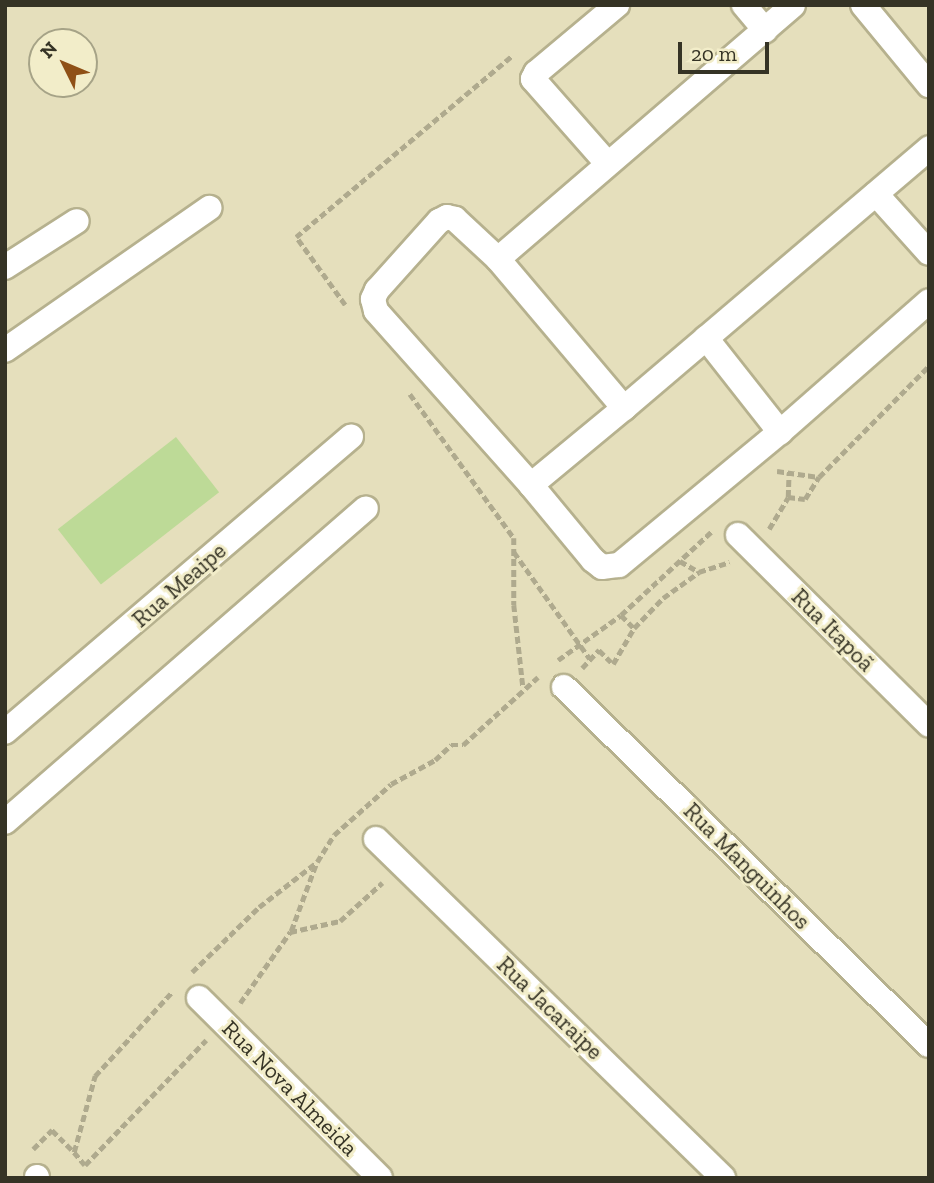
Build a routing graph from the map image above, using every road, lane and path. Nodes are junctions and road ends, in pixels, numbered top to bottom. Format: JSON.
{"nodes":[{"id":1,"x":617,"y":5,"type":"edge"},
{"id":2,"x":744,"y":5,"type":"edge"},
{"id":3,"x":793,"y":5,"type":"edge"},
{"id":4,"x":863,"y":5,"type":"edge"},
{"id":5,"x":765,"y":30,"type":"junction"},
{"id":6,"x":520,"y":50,"type":"dead end"},
{"id":7,"x":929,"y":85,"type":"edge"},
{"id":8,"x":929,"y":148,"type":"edge"},
{"id":9,"x":607,"y":163,"type":"junction"},
{"id":10,"x":876,"y":194,"type":"junction"},
{"id":11,"x":209,"y":208,"type":"dead end"},
{"id":12,"x":77,"y":221,"type":"dead end"},
{"id":13,"x":929,"y":253,"type":"edge"},
{"id":14,"x":498,"y":259,"type":"junction"},
{"id":15,"x":5,"y":267,"type":"edge"},
{"id":16,"x":929,"y":301,"type":"edge"},
{"id":17,"x":352,"y":315,"type":"dead end"},
{"id":18,"x":706,"y":338,"type":"junction"},
{"id":19,"x":5,"y":350,"type":"edge"},
{"id":20,"x":929,"y":366,"type":"edge"},
{"id":21,"x":409,"y":393,"type":"dead end"},
{"id":22,"x":624,"y":408,"type":"junction"},
{"id":23,"x":780,"y":432,"type":"junction"},
{"id":24,"x":351,"y":437,"type":"dead end"},
{"id":25,"x":770,"y":477,"type":"dead end"},
{"id":26,"x":819,"y":477,"type":"junction"},
{"id":27,"x":531,"y":485,"type":"junction"},
{"id":28,"x":788,"y":497,"type":"dead end"},
{"id":29,"x":366,"y":508,"type":"dead end"},
{"id":30,"x":727,"y":531,"type":"joint"},
{"id":31,"x":514,"y":551,"type":"junction"},
{"id":32,"x":699,"y":572,"type":"dead end"},
{"id":33,"x":621,"y":615,"type":"junction"},
{"id":34,"x":634,"y":628,"type":"junction"},
{"id":35,"x":579,"y":643,"type":"junction"},
{"id":36,"x":590,"y":659,"type":"junction"},
{"id":37,"x":552,"y":665,"type":"dead end"},
{"id":38,"x":542,"y":673,"type":"dead end"},
{"id":39,"x":564,"y":687,"type":"joint"},
{"id":40,"x":524,"y":688,"type":"junction"},
{"id":41,"x":929,"y":725,"type":"edge"},
{"id":42,"x":5,"y":733,"type":"edge"},
{"id":43,"x":5,"y":822,"type":"edge"},
{"id":44,"x":376,"y":839,"type":"dead end"},
{"id":45,"x":317,"y":862,"type":"junction"},
{"id":46,"x":400,"y":862,"type":"junction"},
{"id":47,"x":290,"y":932,"type":"junction"},
{"id":48,"x":188,"y":987,"type":"junction"},
{"id":49,"x":223,"y":1022,"type":"junction"},
{"id":50,"x":929,"y":1045,"type":"edge"},
{"id":51,"x":74,"y":1152,"type":"junction"},
{"id":52,"x":34,"y":1170,"type":"edge"},
{"id":53,"x":380,"y":1178,"type":"edge"},
{"id":54,"x":723,"y":1178,"type":"edge"}],
"edges":[{"from":1,"to":9,"type":"street"},
{"from":2,"to":5,"type":"street"},
{"from":3,"to":5,"type":"street"},
{"from":4,"to":7,"type":"street"},
{"from":5,"to":9,"type":"street"},
{"from":6,"to":17,"type":"path"},
{"from":8,"to":10,"type":"street"},
{"from":9,"to":14,"type":"street"},
{"from":10,"to":13,"type":"street"},
{"from":10,"to":18,"type":"street"},
{"from":11,"to":19,"type":"street"},
{"from":12,"to":15,"type":"street"},
{"from":14,"to":22,"type":"street"},
{"from":14,"to":27,"type":"street"},
{"from":16,"to":23,"type":"street"},
{"from":18,"to":22,"type":"street"},
{"from":18,"to":23,"type":"street"},
{"from":20,"to":26,"type":"path"},
{"from":21,"to":31,"type":"path"},
{"from":22,"to":27,"type":"street"},
{"from":23,"to":27,"type":"street"},
{"from":24,"to":42,"type":"street","name":"Rua Meaipe"},
{"from":25,"to":26,"type":"path"},
{"from":26,"to":28,"type":"path"},
{"from":29,"to":43,"type":"street"},
{"from":30,"to":33,"type":"path"},
{"from":30,"to":41,"type":"street","name":"Rua Itapoã"},
{"from":31,"to":35,"type":"path"},
{"from":31,"to":40,"type":"path"},
{"from":32,"to":34,"type":"path"},
{"from":33,"to":34,"type":"path"},
{"from":33,"to":35,"type":"path"},
{"from":34,"to":36,"type":"path"},
{"from":35,"to":36,"type":"path"},
{"from":35,"to":37,"type":"path"},
{"from":36,"to":39,"type":"path"},
{"from":38,"to":40,"type":"path"},
{"from":39,"to":50,"type":"street","name":"Rua Manguinhos"},
{"from":40,"to":45,"type":"path"},
{"from":44,"to":46,"type":"street","name":"Rua Jacaraipe"},
{"from":45,"to":47,"type":"path"},
{"from":45,"to":48,"type":"path"},
{"from":46,"to":47,"type":"path"},
{"from":46,"to":54,"type":"street","name":"Rua Jacaraipe"},
{"from":47,"to":49,"type":"path"},
{"from":48,"to":49,"type":"street","name":"Rua Nova Almeida"},
{"from":48,"to":51,"type":"path"},
{"from":49,"to":51,"type":"path"},
{"from":49,"to":53,"type":"street","name":"Rua Nova Almeida"},
{"from":51,"to":52,"type":"path"}]}
